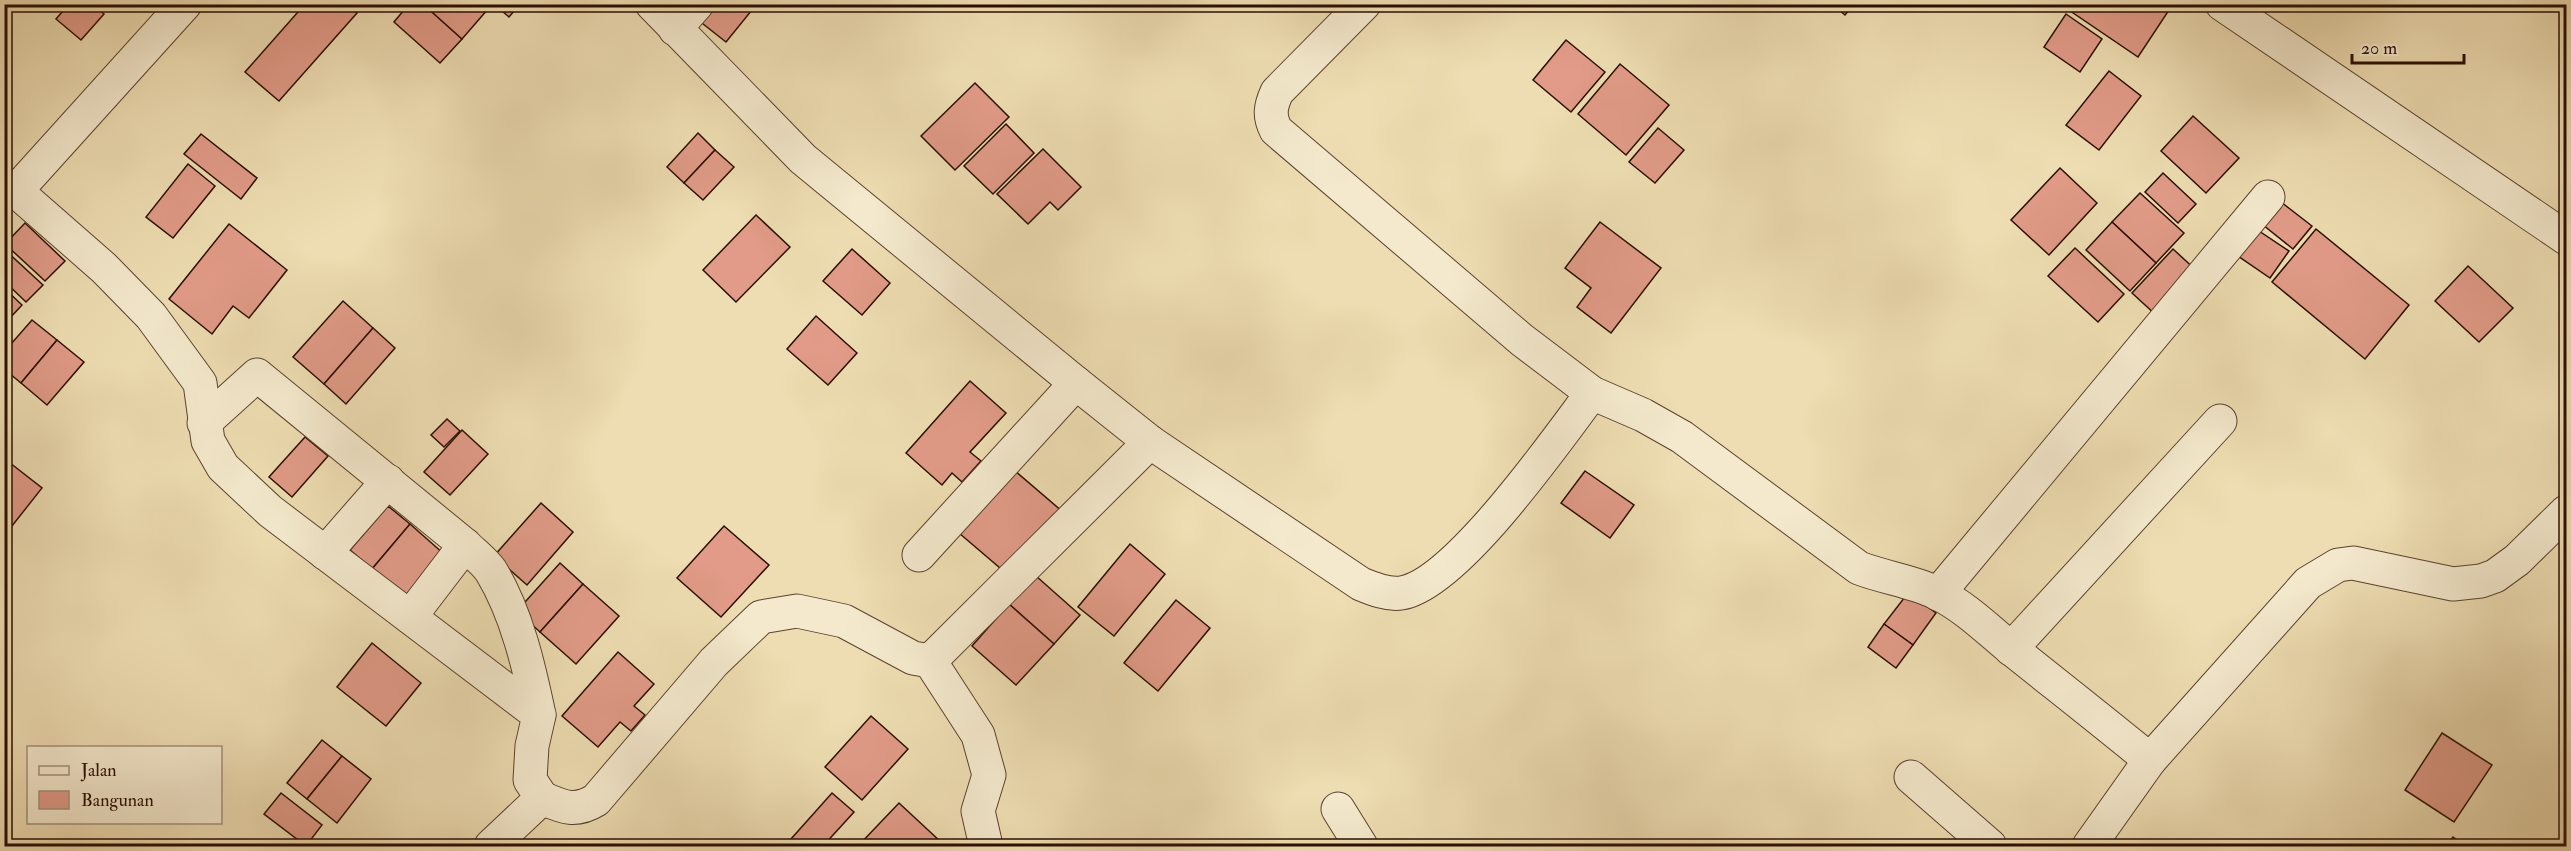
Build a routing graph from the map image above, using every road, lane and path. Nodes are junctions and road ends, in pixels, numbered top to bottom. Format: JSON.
{"nodes":[{"id":1,"x":185,"y":4,"type":"edge"},
{"id":2,"x":652,"y":4,"type":"edge"},
{"id":3,"x":697,"y":4,"type":"edge"},
{"id":4,"x":1364,"y":4,"type":"edge"},
{"id":5,"x":2222,"y":4,"type":"edge"},
{"id":6,"x":675,"y":29,"type":"junction"},
{"id":7,"x":10,"y":189,"type":"edge"},
{"id":8,"x":2268,"y":197,"type":"dead end"},
{"id":9,"x":2566,"y":238,"type":"edge"},
{"id":10,"x":1076,"y":383,"type":"junction"},
{"id":11,"x":1592,"y":393,"type":"junction"},
{"id":12,"x":2220,"y":421,"type":"dead end"},
{"id":13,"x":204,"y":423,"type":"junction"},
{"id":14,"x":1150,"y":442,"type":"junction"},
{"id":15,"x":388,"y":481,"type":"junction"},
{"id":16,"x":2566,"y":512,"type":"edge"},
{"id":17,"x":465,"y":545,"type":"junction"},
{"id":18,"x":325,"y":553,"type":"junction"},
{"id":19,"x":919,"y":555,"type":"dead end"},
{"id":20,"x":1938,"y":594,"type":"junction"},
{"id":21,"x":410,"y":617,"type":"junction"},
{"id":22,"x":2011,"y":649,"type":"junction"},
{"id":23,"x":930,"y":661,"type":"junction"},
{"id":24,"x":539,"y":716,"type":"junction"},
{"id":25,"x":2150,"y":760,"type":"junction"},
{"id":26,"x":1911,"y":777,"type":"dead end"},
{"id":27,"x":542,"y":798,"type":"junction"},
{"id":28,"x":1338,"y":809,"type":"dead end"},
{"id":29,"x":491,"y":846,"type":"edge"},
{"id":30,"x":986,"y":846,"type":"edge"},
{"id":31,"x":1361,"y":846,"type":"edge"},
{"id":32,"x":1990,"y":846,"type":"edge"},
{"id":33,"x":2089,"y":846,"type":"edge"}],
"edges":[{"from":1,"to":7,"type":"street"},
{"from":2,"to":6,"type":"street"},
{"from":3,"to":6,"type":"street"},
{"from":4,"to":11,"type":"street"},
{"from":5,"to":9,"type":"street"},
{"from":6,"to":10,"type":"street"},
{"from":7,"to":13,"type":"street"},
{"from":8,"to":20,"type":"street"},
{"from":10,"to":14,"type":"street"},
{"from":10,"to":19,"type":"street"},
{"from":11,"to":14,"type":"street"},
{"from":11,"to":20,"type":"street"},
{"from":12,"to":22,"type":"street"},
{"from":13,"to":15,"type":"street"},
{"from":13,"to":18,"type":"street"},
{"from":14,"to":23,"type":"street"},
{"from":15,"to":17,"type":"street"},
{"from":15,"to":18,"type":"street"},
{"from":16,"to":25,"type":"street"},
{"from":17,"to":21,"type":"street"},
{"from":17,"to":24,"type":"street"},
{"from":18,"to":21,"type":"street"},
{"from":20,"to":22,"type":"street"},
{"from":21,"to":24,"type":"street"},
{"from":22,"to":25,"type":"street"},
{"from":23,"to":27,"type":"street"},
{"from":23,"to":30,"type":"street"},
{"from":24,"to":27,"type":"street"},
{"from":25,"to":33,"type":"street"},
{"from":26,"to":32,"type":"street"},
{"from":27,"to":29,"type":"street"},
{"from":28,"to":31,"type":"street"}]}
